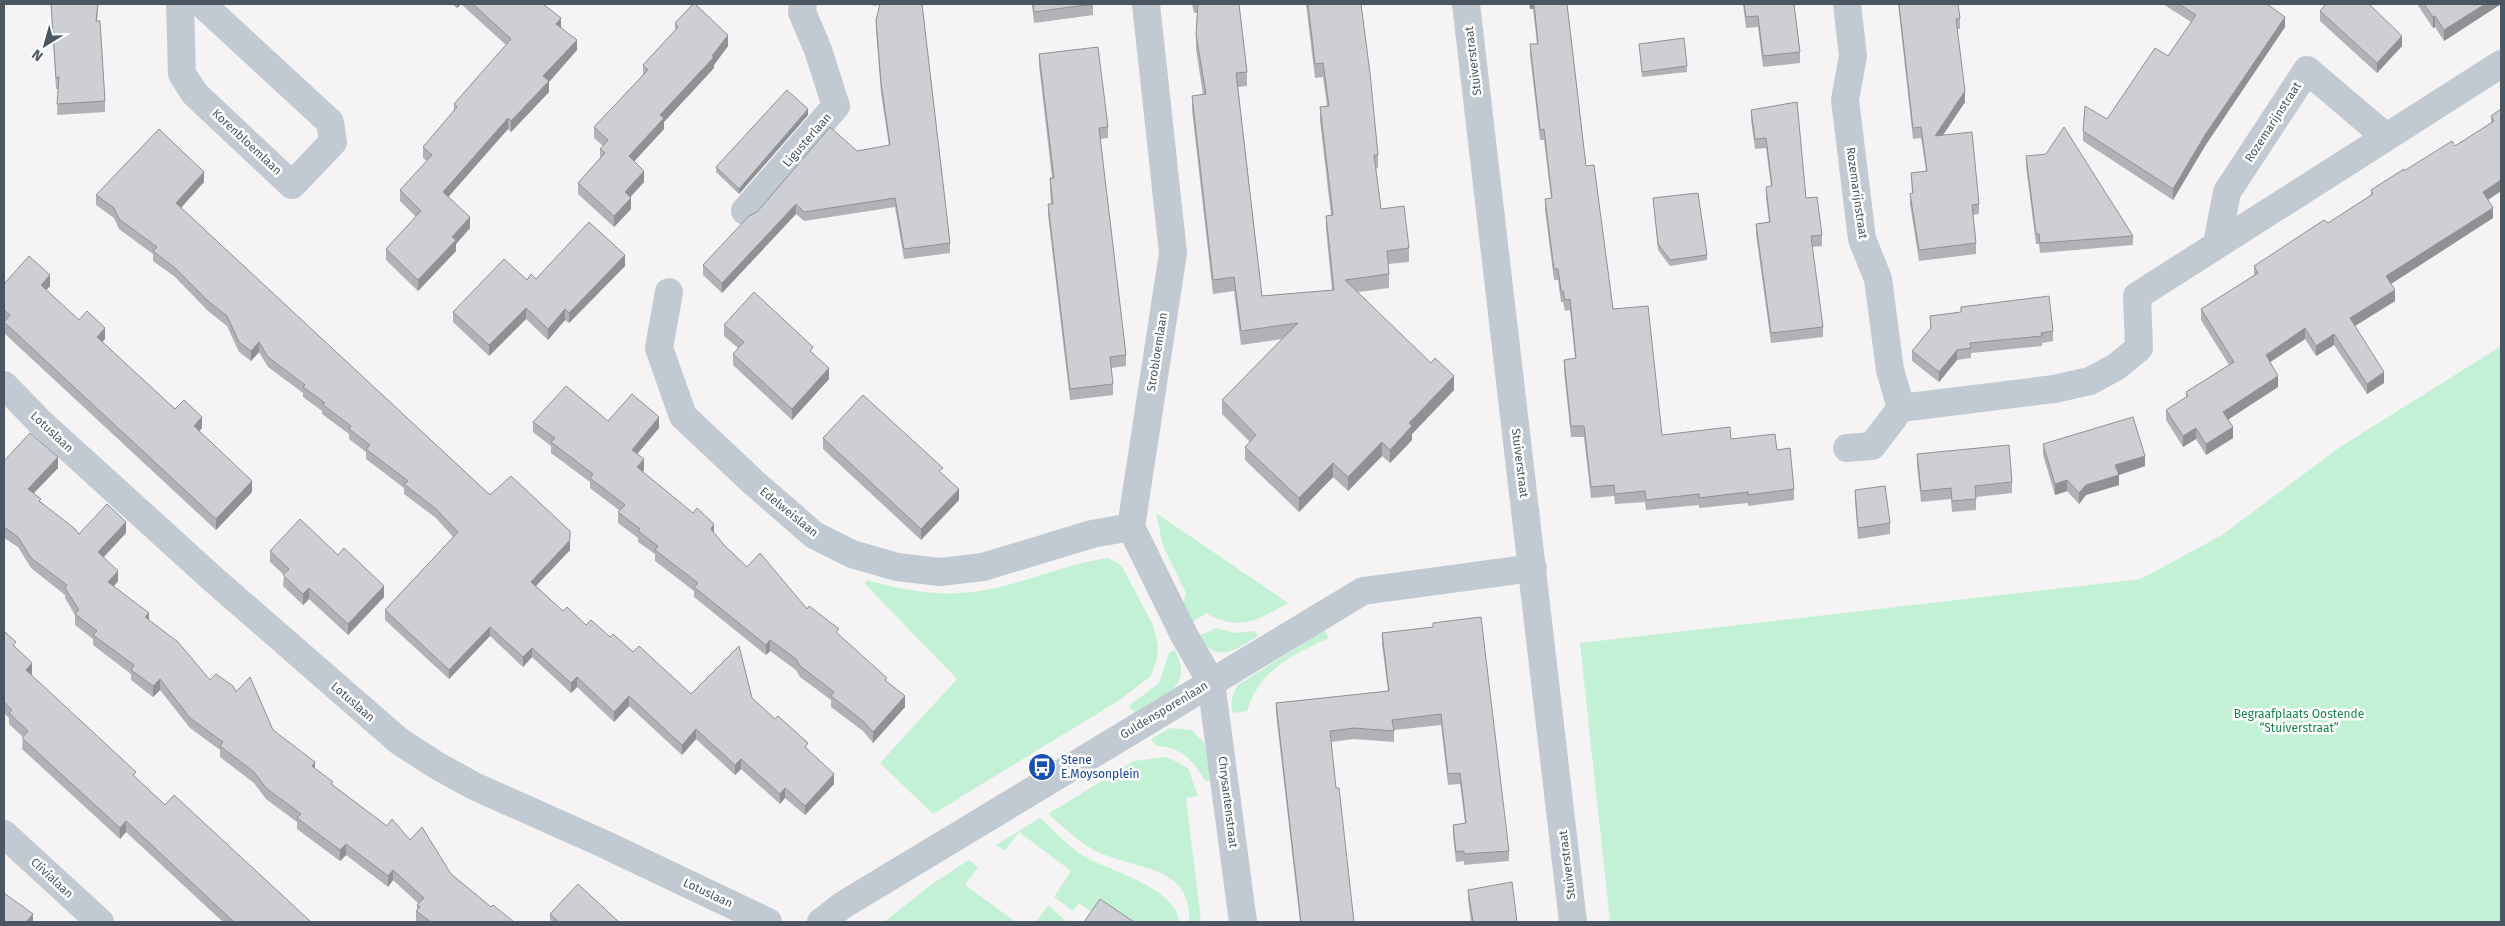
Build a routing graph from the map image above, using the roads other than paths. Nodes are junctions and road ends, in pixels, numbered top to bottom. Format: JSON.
{"nodes":[{"id":1,"x":180,"y":4,"type":"edge"},
{"id":2,"x":202,"y":4,"type":"edge"},
{"id":3,"x":803,"y":4,"type":"edge"},
{"id":4,"x":1146,"y":4,"type":"edge"},
{"id":5,"x":1466,"y":4,"type":"edge"},
{"id":6,"x":1847,"y":4,"type":"edge"},
{"id":7,"x":2501,"y":64,"type":"edge"},
{"id":8,"x":2386,"y":137,"type":"junction"},
{"id":9,"x":745,"y":211,"type":"dead end"},
{"id":10,"x":2217,"y":244,"type":"junction"},
{"id":11,"x":669,"y":292,"type":"dead end"},
{"id":12,"x":4,"y":385,"type":"edge"},
{"id":13,"x":1901,"y":408,"type":"junction"},
{"id":14,"x":1847,"y":448,"type":"dead end"},
{"id":15,"x":1130,"y":527,"type":"junction"},
{"id":16,"x":1533,"y":568,"type":"junction"},
{"id":17,"x":1211,"y":682,"type":"junction"},
{"id":18,"x":4,"y":834,"type":"edge"},
{"id":19,"x":100,"y":922,"type":"edge"},
{"id":20,"x":768,"y":922,"type":"edge"},
{"id":21,"x":821,"y":922,"type":"edge"},
{"id":22,"x":1243,"y":922,"type":"edge"},
{"id":23,"x":1573,"y":922,"type":"edge"}],
"edges":[{"from":1,"to":2,"type":"street","name":"Korenbloemlaan"},
{"from":3,"to":9,"type":"street","name":"Ligusterlaan"},
{"from":4,"to":15,"type":"street","name":"Strobloemlaan"},
{"from":5,"to":16,"type":"street","name":"Stuiverstraat"},
{"from":6,"to":13,"type":"street","name":"Rozemarijnstraat"},
{"from":7,"to":8,"type":"street"},
{"from":8,"to":10,"type":"street"},
{"from":8,"to":10,"type":"street","name":"Rozemarijnstraat"},
{"from":10,"to":13,"type":"street"},
{"from":11,"to":15,"type":"street","name":"Edelweislaan"},
{"from":12,"to":20,"type":"street","name":"Lotuslaan"},
{"from":13,"to":14,"type":"street"},
{"from":15,"to":17,"type":"street"},
{"from":16,"to":17,"type":"street","name":"Guldensporenlaan"},
{"from":16,"to":23,"type":"street","name":"Stuiverstraat"},
{"from":17,"to":21,"type":"street","name":"Guldensporenlaan"},
{"from":17,"to":22,"type":"street","name":"Chrysantenstraat"},
{"from":18,"to":19,"type":"street","name":"Clivialaan"}]}
